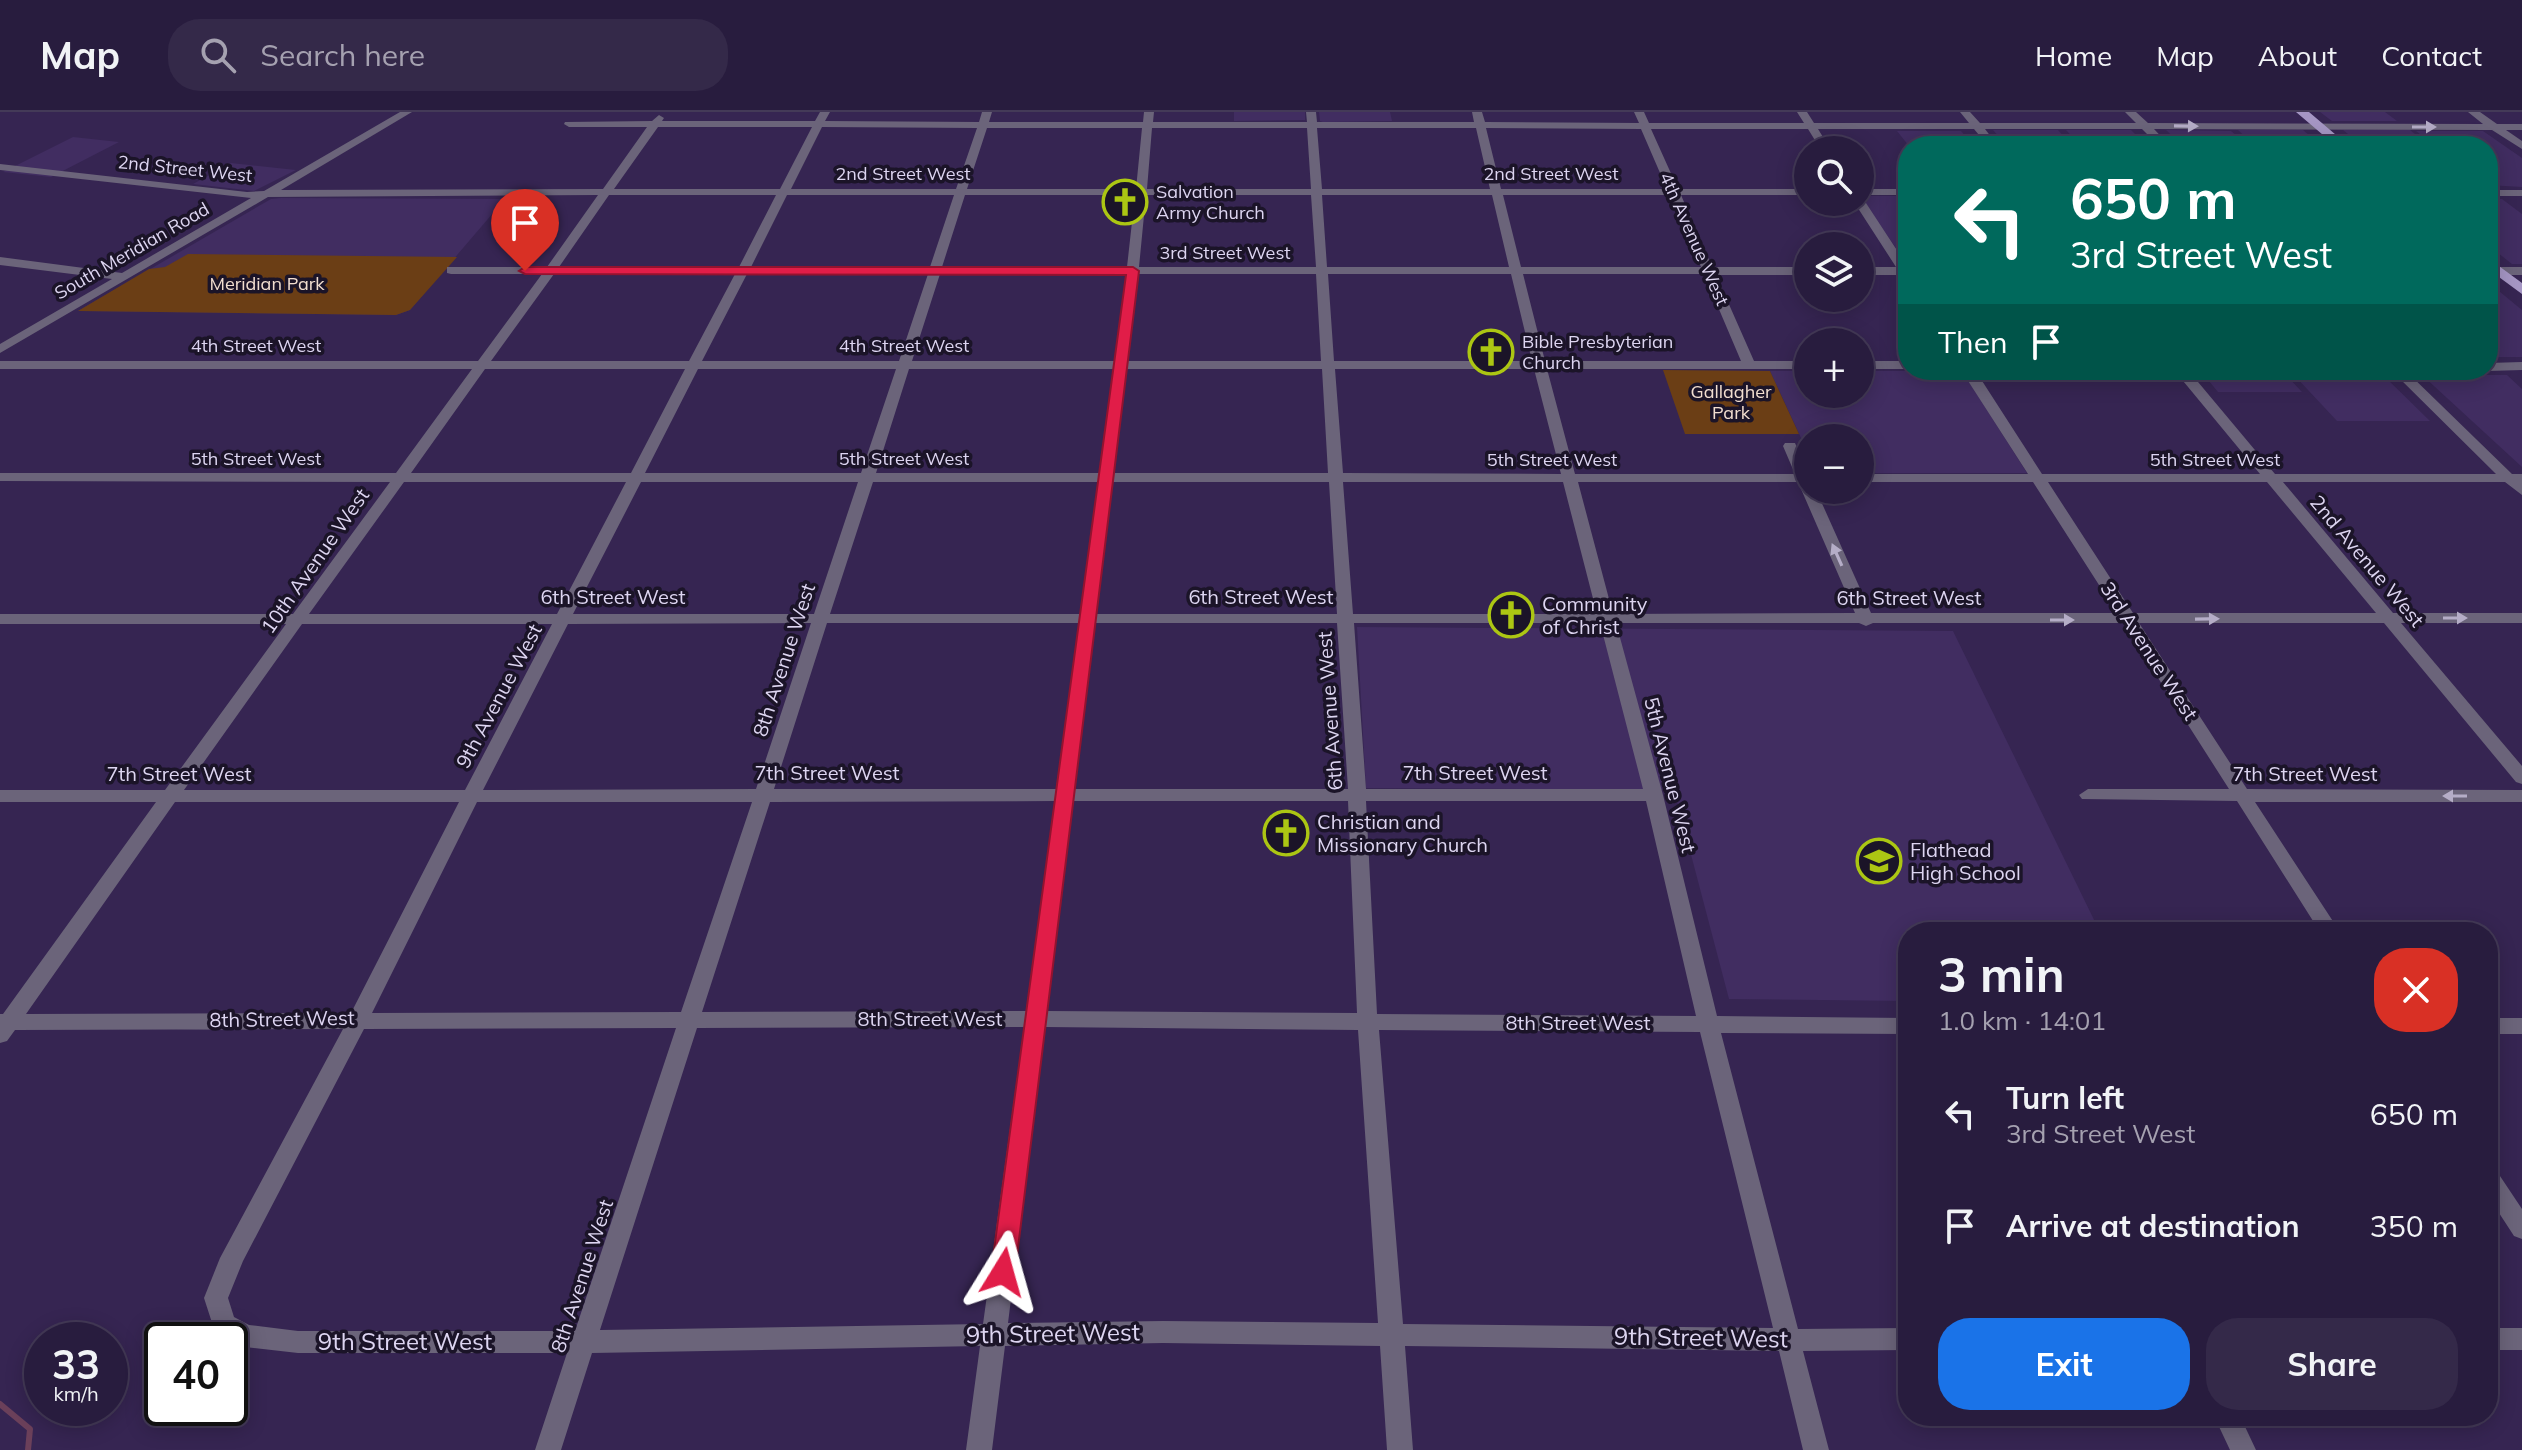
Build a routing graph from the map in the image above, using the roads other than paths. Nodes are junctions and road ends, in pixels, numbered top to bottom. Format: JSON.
{"nodes":[{"id":1,"x":407,"y":112,"type":"edge"},
{"id":2,"x":1639,"y":112,"type":"edge"},
{"id":3,"x":1802,"y":112,"type":"edge"},
{"id":4,"x":1965,"y":112,"type":"edge"},
{"id":5,"x":2130,"y":112,"type":"edge"},
{"id":6,"x":2302,"y":112,"type":"edge"},
{"id":7,"x":2473,"y":112,"type":"edge"},
{"id":8,"x":659,"y":118,"type":"edge"},
{"id":9,"x":821,"y":118,"type":"edge"},
{"id":10,"x":985,"y":118,"type":"edge"},
{"id":11,"x":1148,"y":118,"type":"edge"},
{"id":12,"x":1311,"y":118,"type":"edge"},
{"id":13,"x":1478,"y":118,"type":"edge"},
{"id":14,"x":569,"y":124,"type":"dead end"},
{"id":15,"x":1645,"y":125,"type":"junction"},
{"id":16,"x":1810,"y":125,"type":"junction"},
{"id":17,"x":1976,"y":125,"type":"junction"},
{"id":18,"x":2144,"y":125,"type":"junction"},
{"id":19,"x":2319,"y":127,"type":"junction"},
{"id":20,"x":2494,"y":127,"type":"junction"},
{"id":21,"x":2522,"y":127,"type":"edge"},
{"id":22,"x":1817,"y":136,"type":"edge"},
{"id":23,"x":1985,"y":136,"type":"edge"},
{"id":24,"x":2155,"y":136,"type":"edge"},
{"id":25,"x":2330,"y":136,"type":"edge"},
{"id":26,"x":2522,"y":146,"type":"edge"},
{"id":27,"x":0,"y":167,"type":"edge"},
{"id":28,"x":604,"y":192,"type":"junction"},
{"id":29,"x":960,"y":192,"type":"junction"},
{"id":30,"x":1141,"y":192,"type":"junction"},
{"id":31,"x":1496,"y":192,"type":"junction"},
{"id":32,"x":1674,"y":192,"type":"junction"},
{"id":33,"x":1794,"y":192,"type":"edge"},
{"id":34,"x":1874,"y":192,"type":"edge"},
{"id":35,"x":1898,"y":192,"type":"edge"},
{"id":36,"x":783,"y":193,"type":"junction"},
{"id":37,"x":1318,"y":193,"type":"junction"},
{"id":38,"x":2498,"y":193,"type":"edge"},
{"id":39,"x":2522,"y":193,"type":"edge"},
{"id":40,"x":266,"y":194,"type":"junction"},
{"id":41,"x":1869,"y":216,"type":"edge"},
{"id":42,"x":1898,"y":259,"type":"edge"},
{"id":43,"x":0,"y":261,"type":"edge"},
{"id":44,"x":2498,"y":269,"type":"edge"},
{"id":45,"x":451,"y":270,"type":"dead end"},
{"id":46,"x":549,"y":271,"type":"junction"},
{"id":47,"x":742,"y":271,"type":"junction"},
{"id":48,"x":934,"y":271,"type":"junction"},
{"id":49,"x":1133,"y":271,"type":"junction"},
{"id":50,"x":1323,"y":271,"type":"junction"},
{"id":51,"x":1517,"y":271,"type":"junction"},
{"id":52,"x":1794,"y":271,"type":"edge"},
{"id":53,"x":2522,"y":271,"type":"edge"},
{"id":54,"x":1709,"y":272,"type":"junction"},
{"id":55,"x":1874,"y":272,"type":"edge"},
{"id":56,"x":2498,"y":272,"type":"edge"},
{"id":57,"x":1898,"y":273,"type":"edge"},
{"id":58,"x":124,"y":277,"type":"junction"},
{"id":59,"x":2522,"y":290,"type":"edge"},
{"id":60,"x":0,"y":349,"type":"edge"},
{"id":61,"x":695,"y":364,"type":"junction"},
{"id":62,"x":903,"y":364,"type":"junction"},
{"id":63,"x":1121,"y":364,"type":"junction"},
{"id":64,"x":1329,"y":364,"type":"junction"},
{"id":65,"x":0,"y":365,"type":"edge"},
{"id":66,"x":480,"y":365,"type":"junction"},
{"id":67,"x":1539,"y":365,"type":"junction"},
{"id":68,"x":1749,"y":365,"type":"junction"},
{"id":69,"x":1794,"y":365,"type":"edge"},
{"id":70,"x":1874,"y":365,"type":"edge"},
{"id":71,"x":1898,"y":365,"type":"edge"},
{"id":72,"x":2522,"y":366,"type":"edge"},
{"id":73,"x":2498,"y":367,"type":"edge"},
{"id":74,"x":1974,"y":380,"type":"edge"},
{"id":75,"x":2189,"y":380,"type":"edge"},
{"id":76,"x":2409,"y":380,"type":"edge"},
{"id":77,"x":1790,"y":446,"type":"dead end"},
{"id":78,"x":1794,"y":455,"type":"edge"},
{"id":79,"x":0,"y":477,"type":"edge"},
{"id":80,"x":400,"y":477,"type":"junction"},
{"id":81,"x":636,"y":477,"type":"junction"},
{"id":82,"x":867,"y":477,"type":"junction"},
{"id":83,"x":1106,"y":477,"type":"junction"},
{"id":84,"x":1335,"y":477,"type":"junction"},
{"id":85,"x":1569,"y":478,"type":"junction"},
{"id":86,"x":1874,"y":478,"type":"edge"},
{"id":87,"x":2037,"y":478,"type":"junction"},
{"id":88,"x":2271,"y":478,"type":"junction"},
{"id":89,"x":2515,"y":478,"type":"edge"},
{"id":90,"x":1794,"y":483,"type":"edge"},
{"id":91,"x":2522,"y":491,"type":"edge"},
{"id":92,"x":1816,"y":504,"type":"edge"},
{"id":93,"x":299,"y":618,"type":"junction"},
{"id":94,"x":565,"y":618,"type":"junction"},
{"id":95,"x":1346,"y":618,"type":"junction"},
{"id":96,"x":2388,"y":618,"type":"junction"},
{"id":97,"x":2522,"y":618,"type":"edge"},
{"id":98,"x":0,"y":619,"type":"edge"},
{"id":99,"x":821,"y":619,"type":"junction"},
{"id":100,"x":1088,"y":619,"type":"junction"},
{"id":101,"x":1606,"y":620,"type":"junction"},
{"id":102,"x":2129,"y":620,"type":"junction"},
{"id":103,"x":1866,"y":621,"type":"junction"},
{"id":104,"x":2522,"y":778,"type":"edge"},
{"id":105,"x":1357,"y":794,"type":"junction"},
{"id":106,"x":170,"y":795,"type":"junction"},
{"id":107,"x":472,"y":795,"type":"junction"},
{"id":108,"x":763,"y":795,"type":"junction"},
{"id":109,"x":1654,"y":795,"type":"junction"},
{"id":110,"x":2088,"y":795,"type":"dead end"},
{"id":111,"x":0,"y":796,"type":"edge"},
{"id":112,"x":1065,"y":796,"type":"junction"},
{"id":113,"x":2243,"y":796,"type":"junction"},
{"id":114,"x":2522,"y":796,"type":"edge"},
{"id":115,"x":2324,"y":922,"type":"edge"},
{"id":116,"x":359,"y":1018,"type":"junction"},
{"id":117,"x":689,"y":1019,"type":"junction"},
{"id":118,"x":1037,"y":1019,"type":"junction"},
{"id":119,"x":1370,"y":1021,"type":"junction"},
{"id":120,"x":1708,"y":1023,"type":"junction"},
{"id":121,"x":3,"y":1026,"type":"edge"},
{"id":122,"x":1898,"y":1026,"type":"edge"},
{"id":123,"x":2498,"y":1026,"type":"edge"},
{"id":124,"x":2522,"y":1026,"type":"edge"},
{"id":125,"x":2498,"y":1192,"type":"edge"},
{"id":126,"x":2522,"y":1229,"type":"edge"},
{"id":127,"x":232,"y":1258,"type":"joint"},
{"id":128,"x":995,"y":1335,"type":"junction"},
{"id":129,"x":1391,"y":1335,"type":"junction"},
{"id":130,"x":1898,"y":1339,"type":"edge"},
{"id":131,"x":2498,"y":1339,"type":"edge"},
{"id":132,"x":2522,"y":1339,"type":"edge"},
{"id":133,"x":1788,"y":1340,"type":"junction"},
{"id":134,"x":584,"y":1342,"type":"junction"},
{"id":135,"x":2232,"y":1426,"type":"edge"},
{"id":136,"x":548,"y":1450,"type":"edge"},
{"id":137,"x":979,"y":1450,"type":"edge"},
{"id":138,"x":1400,"y":1450,"type":"edge"},
{"id":139,"x":1816,"y":1450,"type":"edge"},
{"id":140,"x":2243,"y":1450,"type":"edge"}],
"edges":[{"from":1,"to":40,"type":"street","name":"South Meridian Road"},
{"from":2,"to":15,"type":"street","name":"4th Avenue West"},
{"from":3,"to":16,"type":"street"},
{"from":4,"to":17,"type":"street"},
{"from":5,"to":18,"type":"street"},
{"from":6,"to":19,"type":"main road"},
{"from":7,"to":20,"type":"street"},
{"from":8,"to":9,"type":"street"},
{"from":8,"to":14,"type":"street"},
{"from":8,"to":28,"type":"street","name":"10th Avenue West"},
{"from":9,"to":10,"type":"street"},
{"from":9,"to":36,"type":"street","name":"9th Avenue West"},
{"from":10,"to":11,"type":"street"},
{"from":10,"to":29,"type":"street","name":"8th Avenue West"},
{"from":11,"to":12,"type":"street"},
{"from":11,"to":30,"type":"street"},
{"from":12,"to":13,"type":"street"},
{"from":12,"to":37,"type":"street","name":"6th Avenue West"},
{"from":13,"to":15,"type":"street"},
{"from":13,"to":31,"type":"street","name":"5th Avenue West"},
{"from":15,"to":16,"type":"street"},
{"from":15,"to":32,"type":"street","name":"4th Avenue West"},
{"from":16,"to":17,"type":"street"},
{"from":16,"to":22,"type":"street"},
{"from":17,"to":18,"type":"street"},
{"from":17,"to":23,"type":"street"},
{"from":18,"to":19,"type":"street","one_way":true},
{"from":18,"to":24,"type":"street"},
{"from":19,"to":20,"type":"street","one_way":true},
{"from":19,"to":25,"type":"main road"},
{"from":20,"to":21,"type":"street"},
{"from":20,"to":26,"type":"street"},
{"from":27,"to":40,"type":"street","name":"2nd Street West"},
{"from":28,"to":36,"type":"street","name":"2nd Street West"},
{"from":28,"to":40,"type":"street","name":"2nd Street West"},
{"from":28,"to":46,"type":"street","name":"10th Avenue West"},
{"from":29,"to":30,"type":"street","name":"2nd Street West"},
{"from":29,"to":36,"type":"street","name":"2nd Street West"},
{"from":29,"to":48,"type":"street","name":"8th Avenue West"},
{"from":30,"to":37,"type":"street","name":"2nd Street West"},
{"from":30,"to":49,"type":"street"},
{"from":31,"to":32,"type":"street","name":"2nd Street West"},
{"from":31,"to":37,"type":"street","name":"2nd Street West"},
{"from":31,"to":51,"type":"street","name":"5th Avenue West"},
{"from":32,"to":33,"type":"street","name":"2nd Street West"},
{"from":32,"to":54,"type":"street","name":"4th Avenue West"},
{"from":34,"to":35,"type":"street"},
{"from":36,"to":47,"type":"street","name":"9th Avenue West"},
{"from":37,"to":50,"type":"street","name":"6th Avenue West"},
{"from":38,"to":39,"type":"street"},
{"from":40,"to":58,"type":"street","name":"South Meridian Road"},
{"from":41,"to":42,"type":"street"},
{"from":43,"to":58,"type":"street"},
{"from":44,"to":53,"type":"street"},
{"from":45,"to":46,"type":"street","name":"3rd Street West"},
{"from":46,"to":47,"type":"street","name":"3rd Street West"},
{"from":46,"to":66,"type":"street","name":"10th Avenue West"},
{"from":47,"to":48,"type":"street","name":"3rd Street West"},
{"from":47,"to":61,"type":"street","name":"9th Avenue West"},
{"from":48,"to":49,"type":"street","name":"3rd Street West"},
{"from":48,"to":62,"type":"street","name":"8th Avenue West"},
{"from":49,"to":50,"type":"street","name":"3rd Street West"},
{"from":49,"to":63,"type":"street"},
{"from":50,"to":51,"type":"street","name":"3rd Street West"},
{"from":50,"to":64,"type":"street","name":"6th Avenue West"},
{"from":51,"to":54,"type":"street","name":"3rd Street West"},
{"from":51,"to":67,"type":"street","name":"5th Avenue West"},
{"from":52,"to":54,"type":"street","name":"3rd Street West"},
{"from":54,"to":68,"type":"street","name":"4th Avenue West"},
{"from":55,"to":57,"type":"street"},
{"from":56,"to":59,"type":"main road"},
{"from":58,"to":60,"type":"street","name":"South Meridian Road"},
{"from":61,"to":62,"type":"street","name":"4th Street West"},
{"from":61,"to":66,"type":"street","name":"4th Street West"},
{"from":61,"to":81,"type":"street","name":"9th Avenue West"},
{"from":62,"to":63,"type":"street","name":"4th Street West"},
{"from":62,"to":82,"type":"street","name":"8th Avenue West"},
{"from":63,"to":64,"type":"street","name":"4th Street West"},
{"from":63,"to":83,"type":"street"},
{"from":64,"to":67,"type":"street","name":"4th Street West"},
{"from":64,"to":84,"type":"street","name":"6th Avenue West"},
{"from":65,"to":66,"type":"street","name":"4th Street West"},
{"from":66,"to":80,"type":"street","name":"10th Avenue West"},
{"from":67,"to":68,"type":"street","name":"4th Street West"},
{"from":67,"to":85,"type":"street","name":"5th Avenue West"},
{"from":68,"to":69,"type":"street","name":"4th Street West"},
{"from":70,"to":71,"type":"street"},
{"from":72,"to":73,"type":"street"},
{"from":74,"to":87,"type":"street","name":"3rd Avenue West"},
{"from":75,"to":88,"type":"street","name":"2nd Avenue West"},
{"from":76,"to":89,"type":"street"},
{"from":77,"to":78,"type":"street"},
{"from":79,"to":80,"type":"street","name":"5th Street West"},
{"from":80,"to":81,"type":"street","name":"5th Street West"},
{"from":80,"to":93,"type":"street","name":"10th Avenue West"},
{"from":81,"to":82,"type":"street","name":"5th Street West"},
{"from":81,"to":94,"type":"street","name":"9th Avenue West"},
{"from":82,"to":83,"type":"street","name":"5th Street West"},
{"from":82,"to":99,"type":"street","name":"8th Avenue West"},
{"from":83,"to":84,"type":"street","name":"5th Street West"},
{"from":83,"to":100,"type":"street"},
{"from":84,"to":85,"type":"street","name":"5th Street West"},
{"from":84,"to":95,"type":"street","name":"6th Avenue West"},
{"from":85,"to":90,"type":"street","name":"5th Street West"},
{"from":85,"to":101,"type":"street","name":"5th Avenue West"},
{"from":86,"to":87,"type":"street","name":"5th Street West"},
{"from":87,"to":88,"type":"street","name":"5th Street West"},
{"from":87,"to":102,"type":"street","name":"3rd Avenue West"},
{"from":88,"to":89,"type":"street","name":"5th Street West"},
{"from":88,"to":96,"type":"street","name":"2nd Avenue West"},
{"from":89,"to":91,"type":"street"},
{"from":103,"to":92,"type":"street","one_way":true},
{"from":93,"to":94,"type":"street","name":"6th Street West"},
{"from":93,"to":98,"type":"street","name":"6th Street West"},
{"from":93,"to":106,"type":"street","name":"10th Avenue West"},
{"from":94,"to":99,"type":"street","name":"6th Street West"},
{"from":94,"to":107,"type":"street","name":"9th Avenue West"},
{"from":95,"to":100,"type":"street","name":"6th Street West"},
{"from":95,"to":101,"type":"street","name":"6th Street West"},
{"from":95,"to":105,"type":"street","name":"6th Avenue West"},
{"from":96,"to":97,"type":"street","name":"6th Street West","one_way":true},
{"from":102,"to":96,"type":"street","name":"6th Street West","one_way":true},
{"from":96,"to":104,"type":"street","name":"2nd Avenue West"},
{"from":99,"to":100,"type":"street","name":"6th Street West"},
{"from":99,"to":108,"type":"street","name":"8th Avenue West"},
{"from":100,"to":112,"type":"street"},
{"from":101,"to":103,"type":"street","name":"6th Street West"},
{"from":101,"to":109,"type":"street","name":"5th Avenue West"},
{"from":103,"to":102,"type":"street","name":"6th Street West","one_way":true},
{"from":102,"to":113,"type":"street","name":"3rd Avenue West"},
{"from":105,"to":109,"type":"street","name":"7th Street West"},
{"from":105,"to":112,"type":"street","name":"7th Street West"},
{"from":105,"to":119,"type":"street","name":"6th Avenue West"},
{"from":106,"to":107,"type":"street","name":"7th Street West"},
{"from":106,"to":111,"type":"street","name":"7th Street West"},
{"from":106,"to":121,"type":"street","name":"10th Avenue West"},
{"from":107,"to":108,"type":"street","name":"7th Street West"},
{"from":107,"to":116,"type":"street","name":"9th Avenue West"},
{"from":108,"to":112,"type":"street","name":"7th Street West"},
{"from":108,"to":117,"type":"street","name":"8th Avenue West"},
{"from":109,"to":120,"type":"street","name":"5th Avenue West"},
{"from":110,"to":113,"type":"street","name":"7th Street West"},
{"from":112,"to":118,"type":"street"},
{"from":114,"to":113,"type":"street","name":"7th Street West","one_way":true},
{"from":113,"to":115,"type":"street","name":"3rd Avenue West"},
{"from":116,"to":117,"type":"street","name":"8th Street West"},
{"from":116,"to":121,"type":"street","name":"8th Street West"},
{"from":116,"to":127,"type":"street","name":"9th Avenue West"},
{"from":117,"to":118,"type":"street","name":"8th Street West"},
{"from":117,"to":134,"type":"street","name":"8th Avenue West"},
{"from":118,"to":119,"type":"street","name":"8th Street West"},
{"from":118,"to":128,"type":"street"},
{"from":119,"to":120,"type":"street","name":"8th Street West"},
{"from":119,"to":129,"type":"street","name":"6th Avenue West"},
{"from":120,"to":122,"type":"street","name":"8th Street West"},
{"from":120,"to":133,"type":"street","name":"5th Avenue West"},
{"from":123,"to":124,"type":"street"},
{"from":125,"to":126,"type":"street"},
{"from":127,"to":134,"type":"street","name":"9th Street West"},
{"from":128,"to":129,"type":"street","name":"9th Street West"},
{"from":128,"to":134,"type":"street","name":"9th Street West"},
{"from":128,"to":137,"type":"street"},
{"from":129,"to":133,"type":"street","name":"9th Street West"},
{"from":129,"to":138,"type":"street","name":"6th Avenue West"},
{"from":130,"to":133,"type":"street","name":"9th Street West"},
{"from":131,"to":132,"type":"street"},
{"from":133,"to":139,"type":"street","name":"5th Avenue West"},
{"from":134,"to":136,"type":"street","name":"8th Avenue West"},
{"from":135,"to":140,"type":"street"}]}
